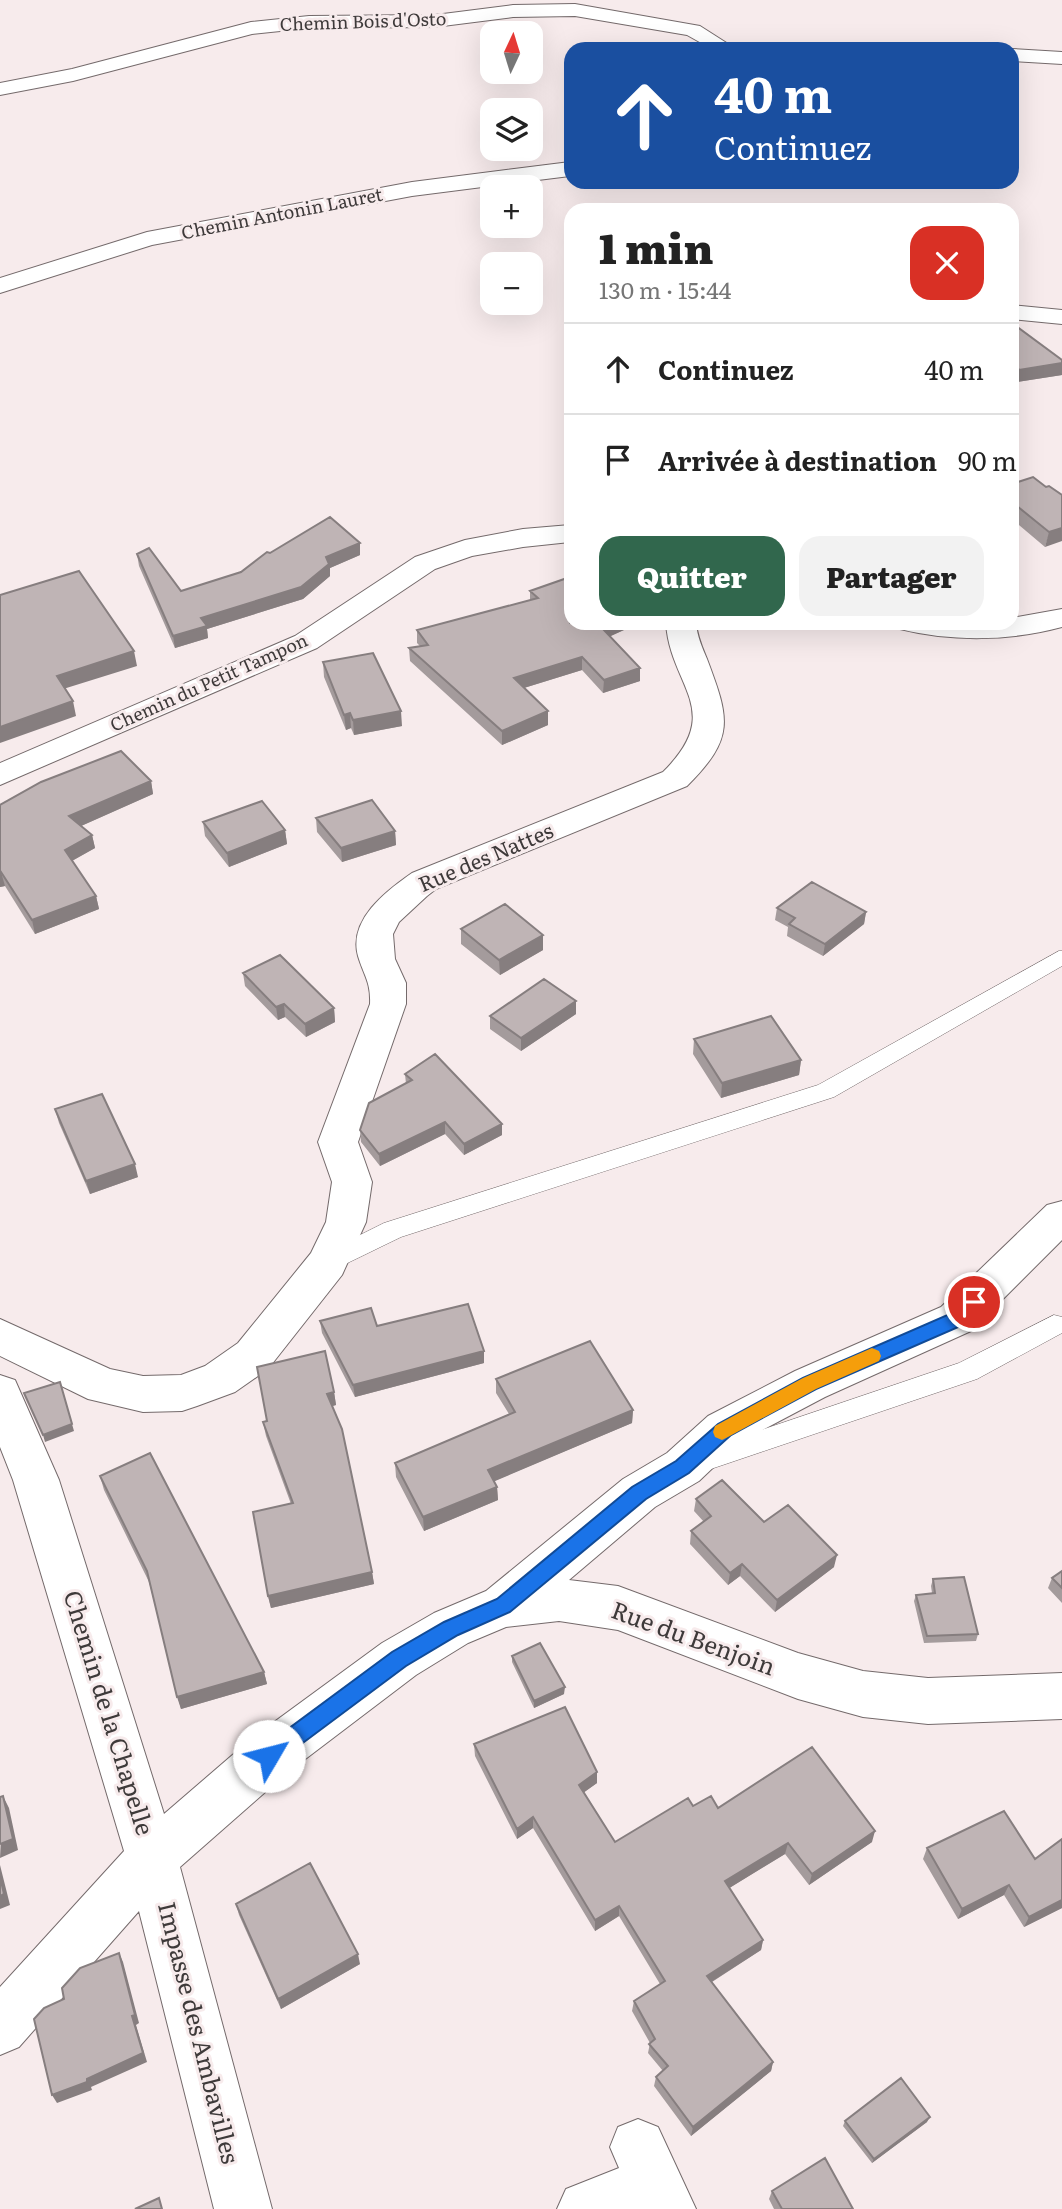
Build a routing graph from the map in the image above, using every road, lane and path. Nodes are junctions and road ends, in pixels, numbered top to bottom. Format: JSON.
{"nodes":[{"id":1,"x":714,"y":42,"type":"edge"},
{"id":2,"x":1019,"y":55,"type":"edge"},
{"id":3,"x":1062,"y":58,"type":"edge"},
{"id":4,"x":0,"y":89,"type":"edge"},
{"id":5,"x":564,"y":170,"type":"edge"},
{"id":6,"x":0,"y":286,"type":"edge"},
{"id":7,"x":1019,"y":313,"type":"edge"},
{"id":8,"x":1062,"y":317,"type":"edge"},
{"id":9,"x":564,"y":535,"type":"edge"},
{"id":10,"x":1062,"y":618,"type":"edge"},
{"id":11,"x":1019,"y":624,"type":"edge"},
{"id":12,"x":683,"y":630,"type":"edge"},
{"id":13,"x":0,"y":775,"type":"edge"},
{"id":14,"x":1059,"y":958,"type":"dead end"},
{"id":15,"x":1062,"y":1216,"type":"edge"},
{"id":16,"x":327,"y":1263,"type":"junction"},
{"id":17,"x":1054,"y":1325,"type":"dead end"},
{"id":18,"x":0,"y":1336,"type":"edge"},
{"id":19,"x":0,"y":1393,"type":"edge"},
{"id":20,"x":682,"y":1467,"type":"junction"},
{"id":21,"x":503,"y":1606,"type":"junction"},
{"id":22,"x":1062,"y":1696,"type":"edge"},
{"id":23,"x":152,"y":1858,"type":"junction"},
{"id":24,"x":0,"y":2028,"type":"edge"},
{"id":25,"x":653,"y":2180,"type":"edge"},
{"id":26,"x":243,"y":2209,"type":"edge"},
{"id":27,"x":586,"y":2209,"type":"edge"}],
"edges":[{"from":1,"to":4,"type":"street","name":"Chemin Bois d'Osto"},
{"from":2,"to":3,"type":"street"},
{"from":5,"to":6,"type":"street","name":"Chemin Antonin Lauret"},
{"from":7,"to":8,"type":"street"},
{"from":9,"to":13,"type":"street","name":"Chemin du Petit Tampon"},
{"from":10,"to":11,"type":"street"},
{"from":12,"to":16,"type":"street","name":"Rue des Nattes"},
{"from":14,"to":16,"type":"lane"},
{"from":15,"to":20,"type":"street"},
{"from":16,"to":18,"type":"street","name":"Rue des Nattes"},
{"from":17,"to":20,"type":"lane"},
{"from":19,"to":23,"type":"street","name":"Chemin de la Chapelle"},
{"from":20,"to":21,"type":"street"},
{"from":21,"to":22,"type":"street","name":"Rue du Benjoin"},
{"from":21,"to":23,"type":"street","name":"Rue du Benjoin"},
{"from":23,"to":24,"type":"street","name":"Chemin de la Chapelle"},
{"from":23,"to":26,"type":"street","name":"Impasse des Ambavilles"},
{"from":25,"to":27,"type":"street"}]}
